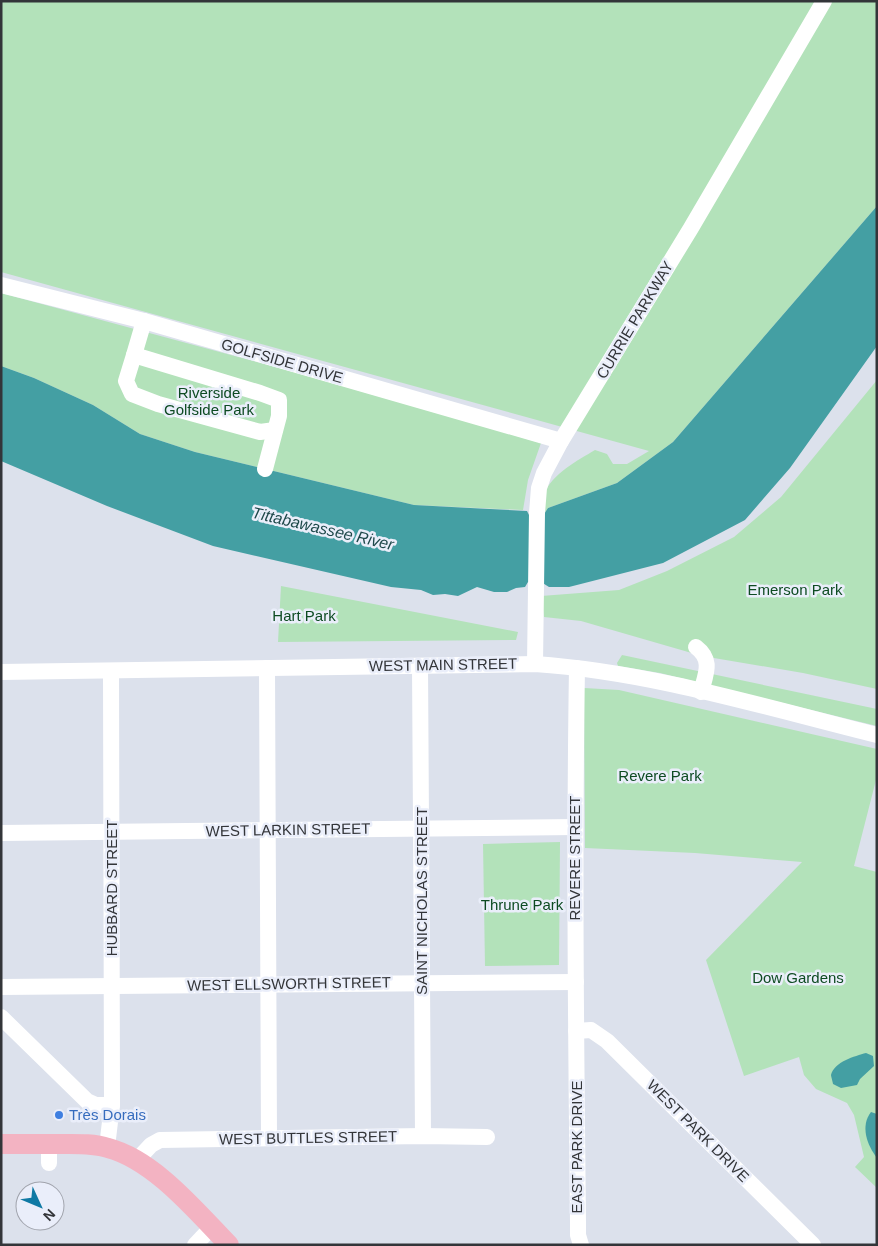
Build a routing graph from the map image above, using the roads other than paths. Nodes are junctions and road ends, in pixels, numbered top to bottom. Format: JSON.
{"nodes":[{"id":1,"x":824,"y":1,"type":"edge"},
{"id":2,"x":1,"y":285,"type":"edge"},
{"id":3,"x":144,"y":321,"type":"junction"},
{"id":4,"x":134,"y":355,"type":"junction"},
{"id":5,"x":275,"y":430,"type":"junction"},
{"id":6,"x":561,"y":440,"type":"junction"},
{"id":7,"x":265,"y":470,"type":"dead end"},
{"id":8,"x":696,"y":647,"type":"dead end"},
{"id":9,"x":535,"y":664,"type":"junction"},
{"id":10,"x":420,"y":666,"type":"junction"},
{"id":11,"x":266,"y":668,"type":"junction"},
{"id":12,"x":577,"y":668,"type":"junction"},
{"id":13,"x":111,"y":671,"type":"junction"},
{"id":14,"x":1,"y":672,"type":"edge"},
{"id":15,"x":701,"y":692,"type":"junction"},
{"id":16,"x":877,"y":735,"type":"edge"},
{"id":17,"x":575,"y":827,"type":"junction"},
{"id":18,"x":422,"y":828,"type":"junction"},
{"id":19,"x":266,"y":830,"type":"junction"},
{"id":20,"x":112,"y":832,"type":"junction"},
{"id":21,"x":1,"y":833,"type":"edge"},
{"id":22,"x":422,"y":982,"type":"junction"},
{"id":23,"x":576,"y":982,"type":"junction"},
{"id":24,"x":267,"y":985,"type":"junction"},
{"id":25,"x":1,"y":987,"type":"edge"},
{"id":26,"x":112,"y":987,"type":"junction"},
{"id":27,"x":1,"y":1017,"type":"edge"},
{"id":28,"x":576,"y":1031,"type":"junction"},
{"id":29,"x":576,"y":1048,"type":"joint"},
{"id":30,"x":112,"y":1105,"type":"junction"},
{"id":31,"x":423,"y":1136,"type":"junction"},
{"id":32,"x":486,"y":1137,"type":"dead end"},
{"id":33,"x":269,"y":1138,"type":"junction"},
{"id":34,"x":1,"y":1144,"type":"edge"},
{"id":35,"x":107,"y":1147,"type":"junction"},
{"id":36,"x":138,"y":1160,"type":"junction"},
{"id":37,"x":212,"y":1227,"type":"junction"},
{"id":38,"x":195,"y":1245,"type":"edge"},
{"id":39,"x":229,"y":1245,"type":"edge"},
{"id":40,"x":581,"y":1245,"type":"edge"},
{"id":41,"x":813,"y":1245,"type":"edge"}],
"edges":[{"from":1,"to":6,"type":"street","name":"CURRIE PARKWAY"},
{"from":2,"to":3,"type":"street","name":"GOLFSIDE DRIVE"},
{"from":3,"to":4,"type":"street"},
{"from":3,"to":6,"type":"street","name":"GOLFSIDE DRIVE"},
{"from":4,"to":5,"type":"street"},
{"from":4,"to":5,"type":"street"},
{"from":5,"to":7,"type":"street"},
{"from":6,"to":9,"type":"street","name":"CURRIE PARKWAY"},
{"from":8,"to":15,"type":"street"},
{"from":9,"to":10,"type":"street","name":"WEST MAIN STREET"},
{"from":9,"to":12,"type":"street","name":"WEST MAIN STREET"},
{"from":10,"to":11,"type":"street","name":"WEST MAIN STREET"},
{"from":10,"to":18,"type":"street","name":"SAINT NICHOLAS STREET"},
{"from":11,"to":13,"type":"street","name":"WEST MAIN STREET"},
{"from":11,"to":19,"type":"street"},
{"from":12,"to":15,"type":"street","name":"WEST MAIN STREET"},
{"from":12,"to":17,"type":"street","name":"REVERE STREET"},
{"from":13,"to":14,"type":"street","name":"WEST MAIN STREET"},
{"from":13,"to":20,"type":"street","name":"HUBBARD STREET"},
{"from":15,"to":16,"type":"street","name":"WEST MAIN STREET"},
{"from":17,"to":18,"type":"street","name":"WEST LARKIN STREET"},
{"from":17,"to":23,"type":"street","name":"REVERE STREET"},
{"from":18,"to":19,"type":"street","name":"WEST LARKIN STREET"},
{"from":18,"to":22,"type":"street","name":"SAINT NICHOLAS STREET"},
{"from":19,"to":20,"type":"street","name":"WEST LARKIN STREET"},
{"from":19,"to":24,"type":"street"},
{"from":20,"to":21,"type":"street","name":"WEST LARKIN STREET"},
{"from":20,"to":26,"type":"street","name":"HUBBARD STREET"},
{"from":22,"to":23,"type":"street","name":"WEST ELLSWORTH STREET"},
{"from":22,"to":24,"type":"street","name":"WEST ELLSWORTH STREET"},
{"from":22,"to":31,"type":"street","name":"SAINT NICHOLAS STREET"},
{"from":23,"to":28,"type":"street","name":"REVERE STREET"},
{"from":24,"to":26,"type":"street","name":"WEST ELLSWORTH STREET"},
{"from":24,"to":33,"type":"street"},
{"from":25,"to":26,"type":"street","name":"WEST ELLSWORTH STREET"},
{"from":26,"to":30,"type":"street","name":"HUBBARD STREET"},
{"from":27,"to":30,"type":"street"},
{"from":28,"to":29,"type":"street","name":"REVERE STREET"},
{"from":28,"to":41,"type":"street","name":"WEST PARK DRIVE"},
{"from":29,"to":40,"type":"street","name":"EAST PARK DRIVE"},
{"from":30,"to":35,"type":"street","name":"HUBBARD STREET"},
{"from":31,"to":32,"type":"street","name":"WEST BUTTLES STREET"},
{"from":31,"to":33,"type":"street","name":"WEST BUTTLES STREET"},
{"from":33,"to":36,"type":"street","name":"WEST BUTTLES STREET"},
{"from":34,"to":35,"type":"main road"},
{"from":35,"to":36,"type":"main road"},
{"from":36,"to":37,"type":"main road"},
{"from":37,"to":38,"type":"street"},
{"from":37,"to":39,"type":"main road"}]}
